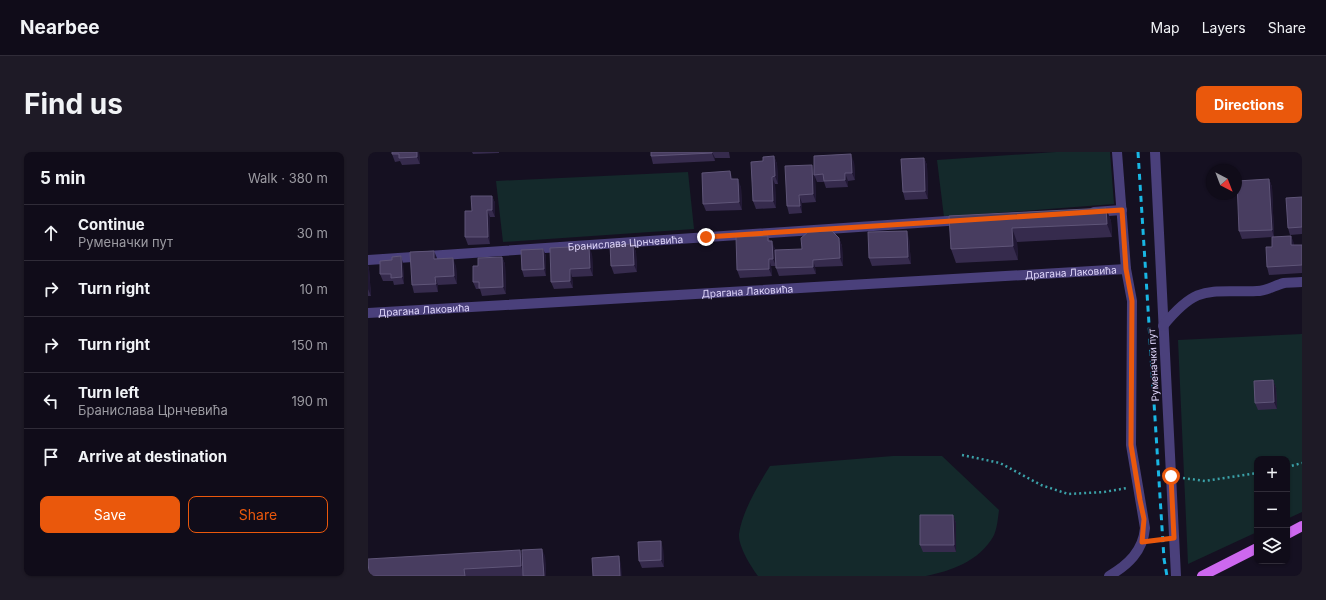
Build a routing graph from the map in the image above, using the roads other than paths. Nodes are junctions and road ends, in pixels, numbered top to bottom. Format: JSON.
{"nodes":[{"id":1,"x":1117,"y":152,"type":"edge"},
{"id":2,"x":1155,"y":152,"type":"edge"},
{"id":3,"x":1122,"y":210,"type":"junction"},
{"id":4,"x":1083,"y":213,"type":"edge"},
{"id":5,"x":973,"y":220,"type":"edge"},
{"id":6,"x":368,"y":260,"type":"edge"},
{"id":7,"x":1126,"y":269,"type":"junction"},
{"id":8,"x":1302,"y":282,"type":"edge"},
{"id":9,"x":368,"y":313,"type":"edge"},
{"id":10,"x":1163,"y":326,"type":"junction"},
{"id":11,"x":1302,"y":526,"type":"edge"},
{"id":12,"x":1290,"y":532,"type":"edge"},
{"id":13,"x":1254,"y":550,"type":"edge"},
{"id":14,"x":1109,"y":576,"type":"edge"},
{"id":15,"x":1176,"y":576,"type":"edge"},
{"id":16,"x":1202,"y":576,"type":"edge"}],
"edges":[{"from":1,"to":3,"type":"street"},
{"from":2,"to":10,"type":"street","name":"Руменачки пут"},
{"from":3,"to":4,"type":"street"},
{"from":3,"to":7,"type":"street"},
{"from":5,"to":6,"type":"street","name":"Бранислава Црнчевића"},
{"from":7,"to":9,"type":"street","name":"Драгана Лаковића"},
{"from":7,"to":14,"type":"street"},
{"from":8,"to":10,"type":"street"},
{"from":10,"to":15,"type":"street","name":"Руменачки пут"},
{"from":11,"to":12,"type":"main road"},
{"from":13,"to":16,"type":"main road"}]}
